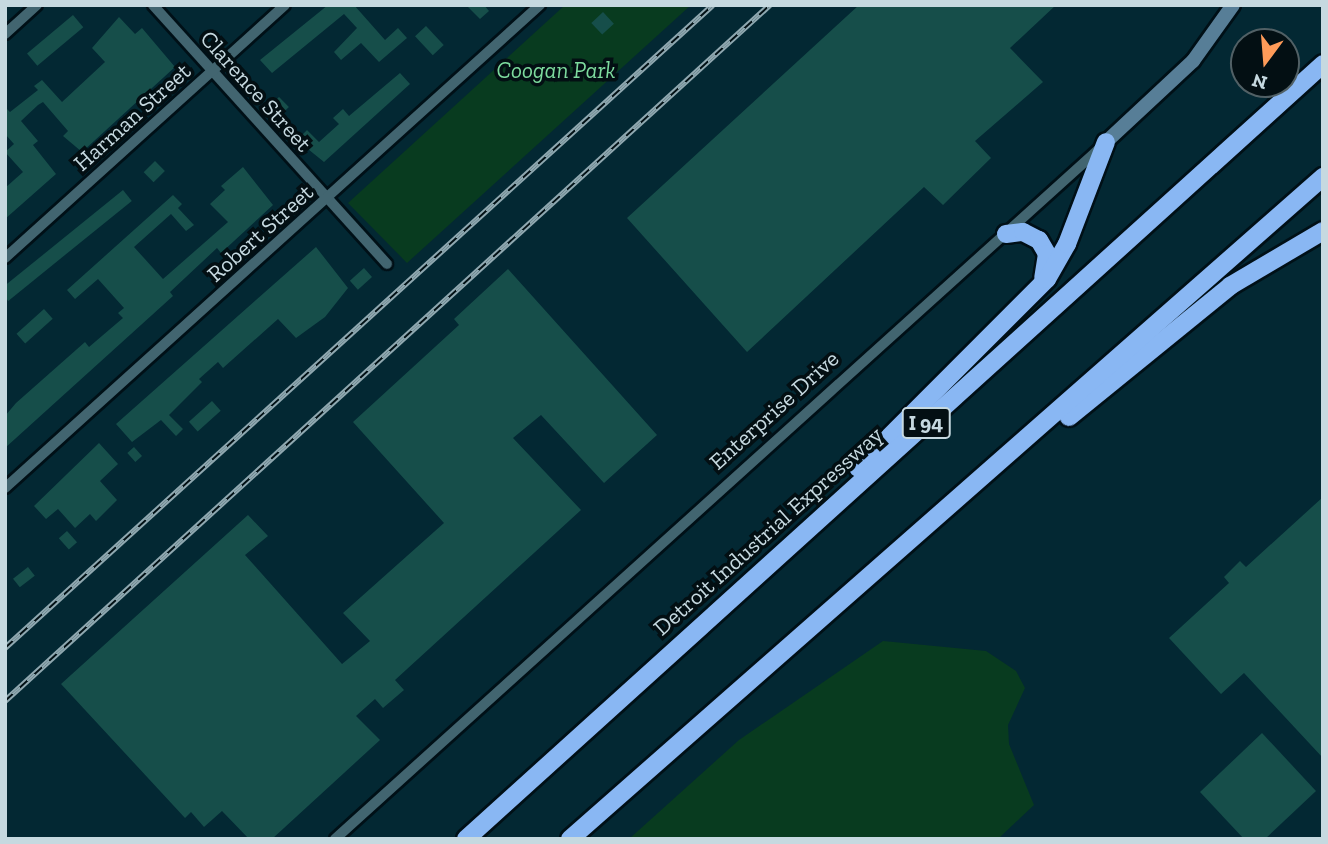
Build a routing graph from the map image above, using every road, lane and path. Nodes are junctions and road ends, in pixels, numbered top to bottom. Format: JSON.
{"nodes":[{"id":1,"x":37,"y":5,"type":"edge"},
{"id":2,"x":153,"y":5,"type":"edge"},
{"id":3,"x":285,"y":5,"type":"edge"},
{"id":4,"x":540,"y":5,"type":"edge"},
{"id":5,"x":1233,"y":5,"type":"edge"},
{"id":6,"x":5,"y":34,"type":"edge"},
{"id":7,"x":1323,"y":64,"type":"edge"},
{"id":8,"x":212,"y":71,"type":"junction"},
{"id":9,"x":1106,"y":142,"type":"junction"},
{"id":10,"x":1323,"y":177,"type":"edge"},
{"id":11,"x":327,"y":198,"type":"junction"},
{"id":12,"x":1323,"y":231,"type":"edge"},
{"id":13,"x":1006,"y":234,"type":"junction"},
{"id":14,"x":5,"y":258,"type":"edge"},
{"id":15,"x":387,"y":264,"type":"dead end"},
{"id":16,"x":1036,"y":292,"type":"junction"},
{"id":17,"x":998,"y":468,"type":"junction"},
{"id":18,"x":5,"y":488,"type":"edge"},
{"id":19,"x":650,"y":671,"type":"junction"},
{"id":20,"x":335,"y":839,"type":"edge"},
{"id":21,"x":466,"y":839,"type":"edge"},
{"id":22,"x":570,"y":839,"type":"edge"}],
"edges":[{"from":1,"to":6,"type":"street"},
{"from":2,"to":8,"type":"street","name":"Clarence Street"},
{"from":3,"to":8,"type":"street","name":"Harman Street"},
{"from":4,"to":11,"type":"street","name":"Robert Street"},
{"from":5,"to":9,"type":"main road","name":"Enterprise Drive"},
{"from":7,"to":19,"type":"highway","name":"Detroit Industrial Expressway","number":"I 94"},
{"from":8,"to":11,"type":"street","name":"Clarence Street"},
{"from":8,"to":14,"type":"street","name":"Harman Street"},
{"from":9,"to":13,"type":"street","name":"Enterprise Drive"},
{"from":9,"to":16,"type":"highway"},
{"from":10,"to":17,"type":"highway"},
{"from":11,"to":15,"type":"street","name":"Clarence Street"},
{"from":11,"to":18,"type":"street","name":"Robert Street"},
{"from":12,"to":17,"type":"highway"},
{"from":13,"to":16,"type":"highway"},
{"from":13,"to":20,"type":"street","name":"Enterprise Drive"},
{"from":16,"to":19,"type":"highway"},
{"from":17,"to":22,"type":"highway"},
{"from":19,"to":21,"type":"highway","name":"Detroit Industrial Expressway","number":"I 94"}]}
